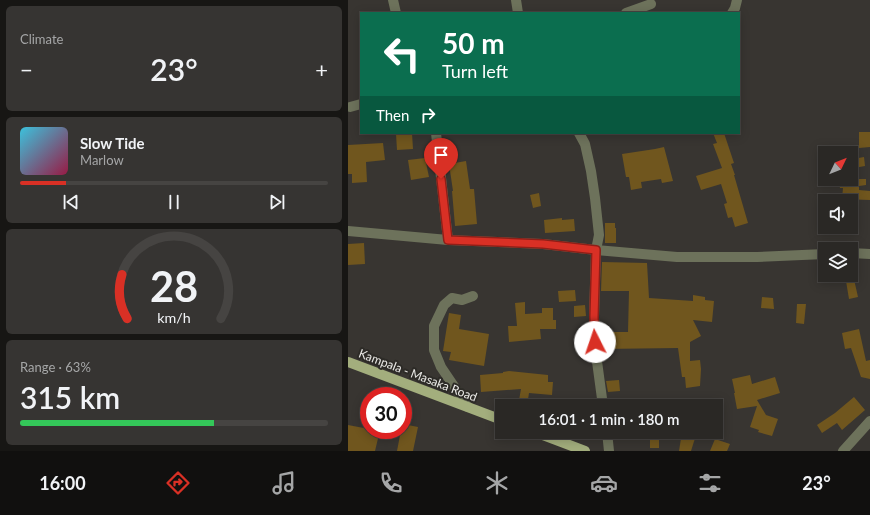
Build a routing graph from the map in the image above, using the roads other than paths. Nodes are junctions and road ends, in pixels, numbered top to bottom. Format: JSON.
{"nodes":[{"id":1,"x":393,"y":0,"type":"edge"},
{"id":2,"x":516,"y":0,"type":"edge"},
{"id":3,"x":737,"y":0,"type":"edge"},
{"id":4,"x":651,"y":4,"type":"dead end"},
{"id":5,"x":396,"y":12,"type":"edge"},
{"id":6,"x":518,"y":12,"type":"edge"},
{"id":7,"x":629,"y":12,"type":"edge"},
{"id":8,"x":733,"y":12,"type":"edge"},
{"id":9,"x":360,"y":104,"type":"edge"},
{"id":10,"x":350,"y":107,"type":"dead end"},
{"id":11,"x":436,"y":134,"type":"edge"},
{"id":12,"x":580,"y":134,"type":"edge"},
{"id":13,"x":348,"y":231,"type":"edge"},
{"id":14,"x":448,"y":240,"type":"junction"},
{"id":15,"x":596,"y":250,"type":"junction"},
{"id":16,"x":858,"y":253,"type":"edge"},
{"id":17,"x":818,"y":254,"type":"edge"},
{"id":18,"x":870,"y":254,"type":"edge"},
{"id":19,"x":473,"y":296,"type":"dead end"},
{"id":20,"x":348,"y":362,"type":"edge"},
{"id":21,"x":602,"y":399,"type":"edge"},
{"id":22,"x":468,"y":407,"type":"junction"},
{"id":23,"x":495,"y":417,"type":"edge"},
{"id":24,"x":870,"y":421,"type":"edge"},
{"id":25,"x":553,"y":439,"type":"edge"},
{"id":26,"x":608,"y":439,"type":"edge"},
{"id":27,"x":585,"y":451,"type":"edge"},
{"id":28,"x":609,"y":451,"type":"edge"},
{"id":29,"x":843,"y":451,"type":"edge"}],
"edges":[{"from":1,"to":5,"type":"street"},
{"from":2,"to":6,"type":"street"},
{"from":3,"to":8,"type":"street"},
{"from":4,"to":7,"type":"street"},
{"from":9,"to":10,"type":"street"},
{"from":11,"to":14,"type":"street"},
{"from":12,"to":15,"type":"street"},
{"from":13,"to":14,"type":"street"},
{"from":14,"to":15,"type":"street"},
{"from":15,"to":17,"type":"street"},
{"from":15,"to":21,"type":"street"},
{"from":16,"to":18,"type":"street"},
{"from":19,"to":22,"type":"street"},
{"from":20,"to":22,"type":"main road","name":"Kampala - Masaka Road"},
{"from":22,"to":23,"type":"main road","name":"Kampala - Masaka Road"},
{"from":24,"to":29,"type":"street"},
{"from":25,"to":27,"type":"main road"},
{"from":26,"to":28,"type":"street"}]}
